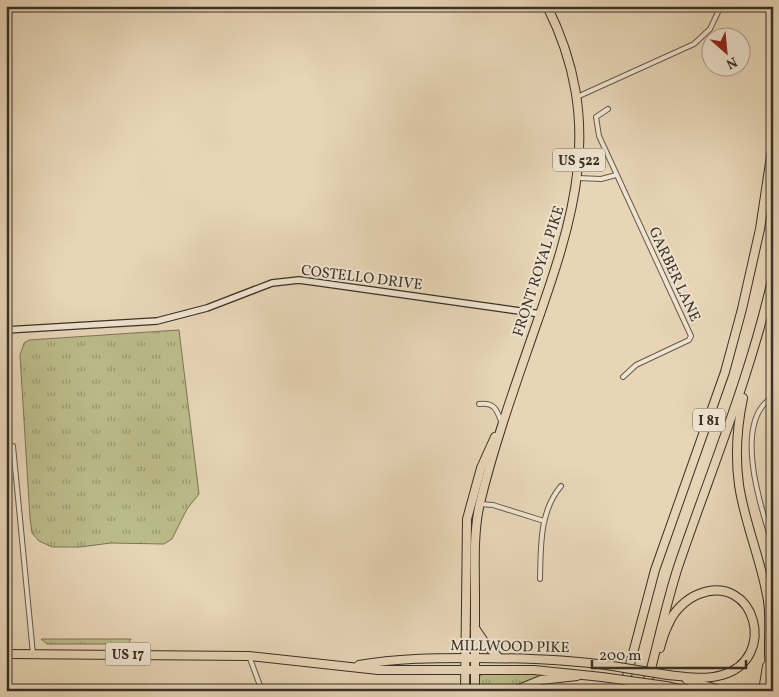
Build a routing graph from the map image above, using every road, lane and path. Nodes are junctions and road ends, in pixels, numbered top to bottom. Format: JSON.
{"nodes":[{"id":1,"x":547,"y":6,"type":"edge"},
{"id":2,"x":722,"y":6,"type":"edge"},
{"id":3,"x":577,"y":97,"type":"junction"},
{"id":4,"x":608,"y":109,"type":"dead end"},
{"id":5,"x":773,"y":143,"type":"edge"},
{"id":6,"x":616,"y":175,"type":"junction"},
{"id":7,"x":578,"y":178,"type":"junction"},
{"id":8,"x":773,"y":275,"type":"edge"},
{"id":9,"x":540,"y":314,"type":"junction"},
{"id":10,"x":6,"y":330,"type":"edge"},
{"id":11,"x":751,"y":360,"type":"junction"},
{"id":12,"x":623,"y":377,"type":"dead end"},
{"id":13,"x":773,"y":397,"type":"edge"},
{"id":14,"x":479,"y":404,"type":"dead end"},
{"id":15,"x":502,"y":424,"type":"junction"},
{"id":16,"x":13,"y":446,"type":"dead end"},
{"id":17,"x":561,"y":486,"type":"dead end"},
{"id":18,"x":480,"y":504,"type":"junction"},
{"id":19,"x":469,"y":506,"type":"junction"},
{"id":20,"x":544,"y":521,"type":"junction"},
{"id":21,"x":773,"y":545,"type":"edge"},
{"id":22,"x":540,"y":579,"type":"dead end"},
{"id":23,"x":475,"y":628,"type":"junction"},
{"id":24,"x":770,"y":650,"type":"junction"},
{"id":25,"x":6,"y":654,"type":"edge"},
{"id":26,"x":33,"y":654,"type":"junction"},
{"id":27,"x":249,"y":656,"type":"junction"},
{"id":28,"x":465,"y":658,"type":"junction"},
{"id":29,"x":475,"y":658,"type":"junction"},
{"id":30,"x":499,"y":658,"type":"junction"},
{"id":31,"x":354,"y":666,"type":"junction"},
{"id":32,"x":651,"y":666,"type":"junction"},
{"id":33,"x":465,"y":670,"type":"junction"},
{"id":34,"x":475,"y":670,"type":"junction"},
{"id":35,"x":592,"y":675,"type":"junction"},
{"id":36,"x":668,"y":675,"type":"junction"},
{"id":37,"x":773,"y":681,"type":"edge"},
{"id":38,"x":262,"y":691,"type":"edge"},
{"id":39,"x":465,"y":691,"type":"edge"},
{"id":40,"x":475,"y":691,"type":"edge"},
{"id":41,"x":514,"y":691,"type":"edge"},
{"id":42,"x":622,"y":691,"type":"edge"},
{"id":43,"x":645,"y":691,"type":"edge"},
{"id":44,"x":688,"y":691,"type":"edge"},
{"id":45,"x":723,"y":691,"type":"edge"},
{"id":46,"x":763,"y":691,"type":"edge"}],
"edges":[{"from":1,"to":3,"type":"highway","name":"FRONT ROYAL PIKE","number":"US 522"},
{"from":2,"to":3,"type":"street"},
{"from":3,"to":7,"type":"highway","name":"FRONT ROYAL PIKE","number":"US 522"},
{"from":4,"to":6,"type":"street","name":"GARBER LANE"},
{"from":5,"to":42,"type":"highway","number":"I 81"},
{"from":6,"to":7,"type":"street"},
{"from":6,"to":12,"type":"street","name":"GARBER LANE"},
{"from":7,"to":9,"type":"highway","name":"FRONT ROYAL PIKE","number":"US 522"},
{"from":8,"to":11,"type":"highway","number":"I 81"},
{"from":9,"to":10,"type":"street","name":"COSTELLO DRIVE"},
{"from":9,"to":15,"type":"highway","name":"FRONT ROYAL PIKE","number":"US 522"},
{"from":11,"to":24,"type":"highway"},
{"from":11,"to":32,"type":"highway","number":"I 81"},
{"from":13,"to":21,"type":"street"},
{"from":14,"to":15,"type":"street"},
{"from":15,"to":18,"type":"highway","name":"FRONT ROYAL PIKE","number":"US 522"},
{"from":15,"to":19,"type":"highway","name":"FRONT ROYAL PIKE","number":"US 522"},
{"from":16,"to":26,"type":"street"},
{"from":17,"to":20,"type":"street"},
{"from":18,"to":19,"type":"street"},
{"from":18,"to":20,"type":"street"},
{"from":18,"to":23,"type":"highway","name":"FRONT ROYAL PIKE","number":"US 522"},
{"from":19,"to":28,"type":"highway","name":"FRONT ROYAL PIKE","number":"US 522"},
{"from":20,"to":22,"type":"street"},
{"from":23,"to":29,"type":"highway","name":"FRONT ROYAL PIKE","number":"US 522"},
{"from":23,"to":30,"type":"highway"},
{"from":24,"to":37,"type":"highway"},
{"from":24,"to":46,"type":"highway"},
{"from":25,"to":26,"type":"highway","name":"MILLWOOD PIKE","number":"US 17"},
{"from":26,"to":27,"type":"highway","name":"MILLWOOD PIKE","number":"US 17"},
{"from":27,"to":31,"type":"highway","name":"MILLWOOD PIKE","number":"US 17"},
{"from":27,"to":38,"type":"street"},
{"from":28,"to":29,"type":"highway","name":"MILLWOOD PIKE","number":"US 17"},
{"from":28,"to":31,"type":"highway","name":"MILLWOOD PIKE","number":"US 17"},
{"from":28,"to":33,"type":"highway","name":"FRONT ROYAL PIKE","number":"US 522"},
{"from":29,"to":30,"type":"highway","name":"MILLWOOD PIKE","number":"US 17"},
{"from":29,"to":34,"type":"highway","name":"FRONT ROYAL PIKE"},
{"from":30,"to":36,"type":"highway","name":"MILLWOOD PIKE","number":"US 17","bridge":true},
{"from":31,"to":33,"type":"highway","name":"MILLWOOD PIKE","number":"US 17"},
{"from":32,"to":36,"type":"highway"},
{"from":32,"to":43,"type":"highway","number":"I 81"},
{"from":33,"to":34,"type":"highway","name":"MILLWOOD PIKE","number":"US 17"},
{"from":33,"to":39,"type":"highway","name":"FRONT ROYAL PIKE"},
{"from":34,"to":35,"type":"highway","name":"MILLWOOD PIKE","number":"US 17"},
{"from":34,"to":40,"type":"highway","name":"FRONT ROYAL PIKE"},
{"from":35,"to":41,"type":"highway"},
{"from":35,"to":44,"type":"highway","name":"MILLWOOD PIKE","number":"US 17","bridge":true},
{"from":36,"to":45,"type":"highway","name":"MILLWOOD PIKE","number":"US 17"}]}
